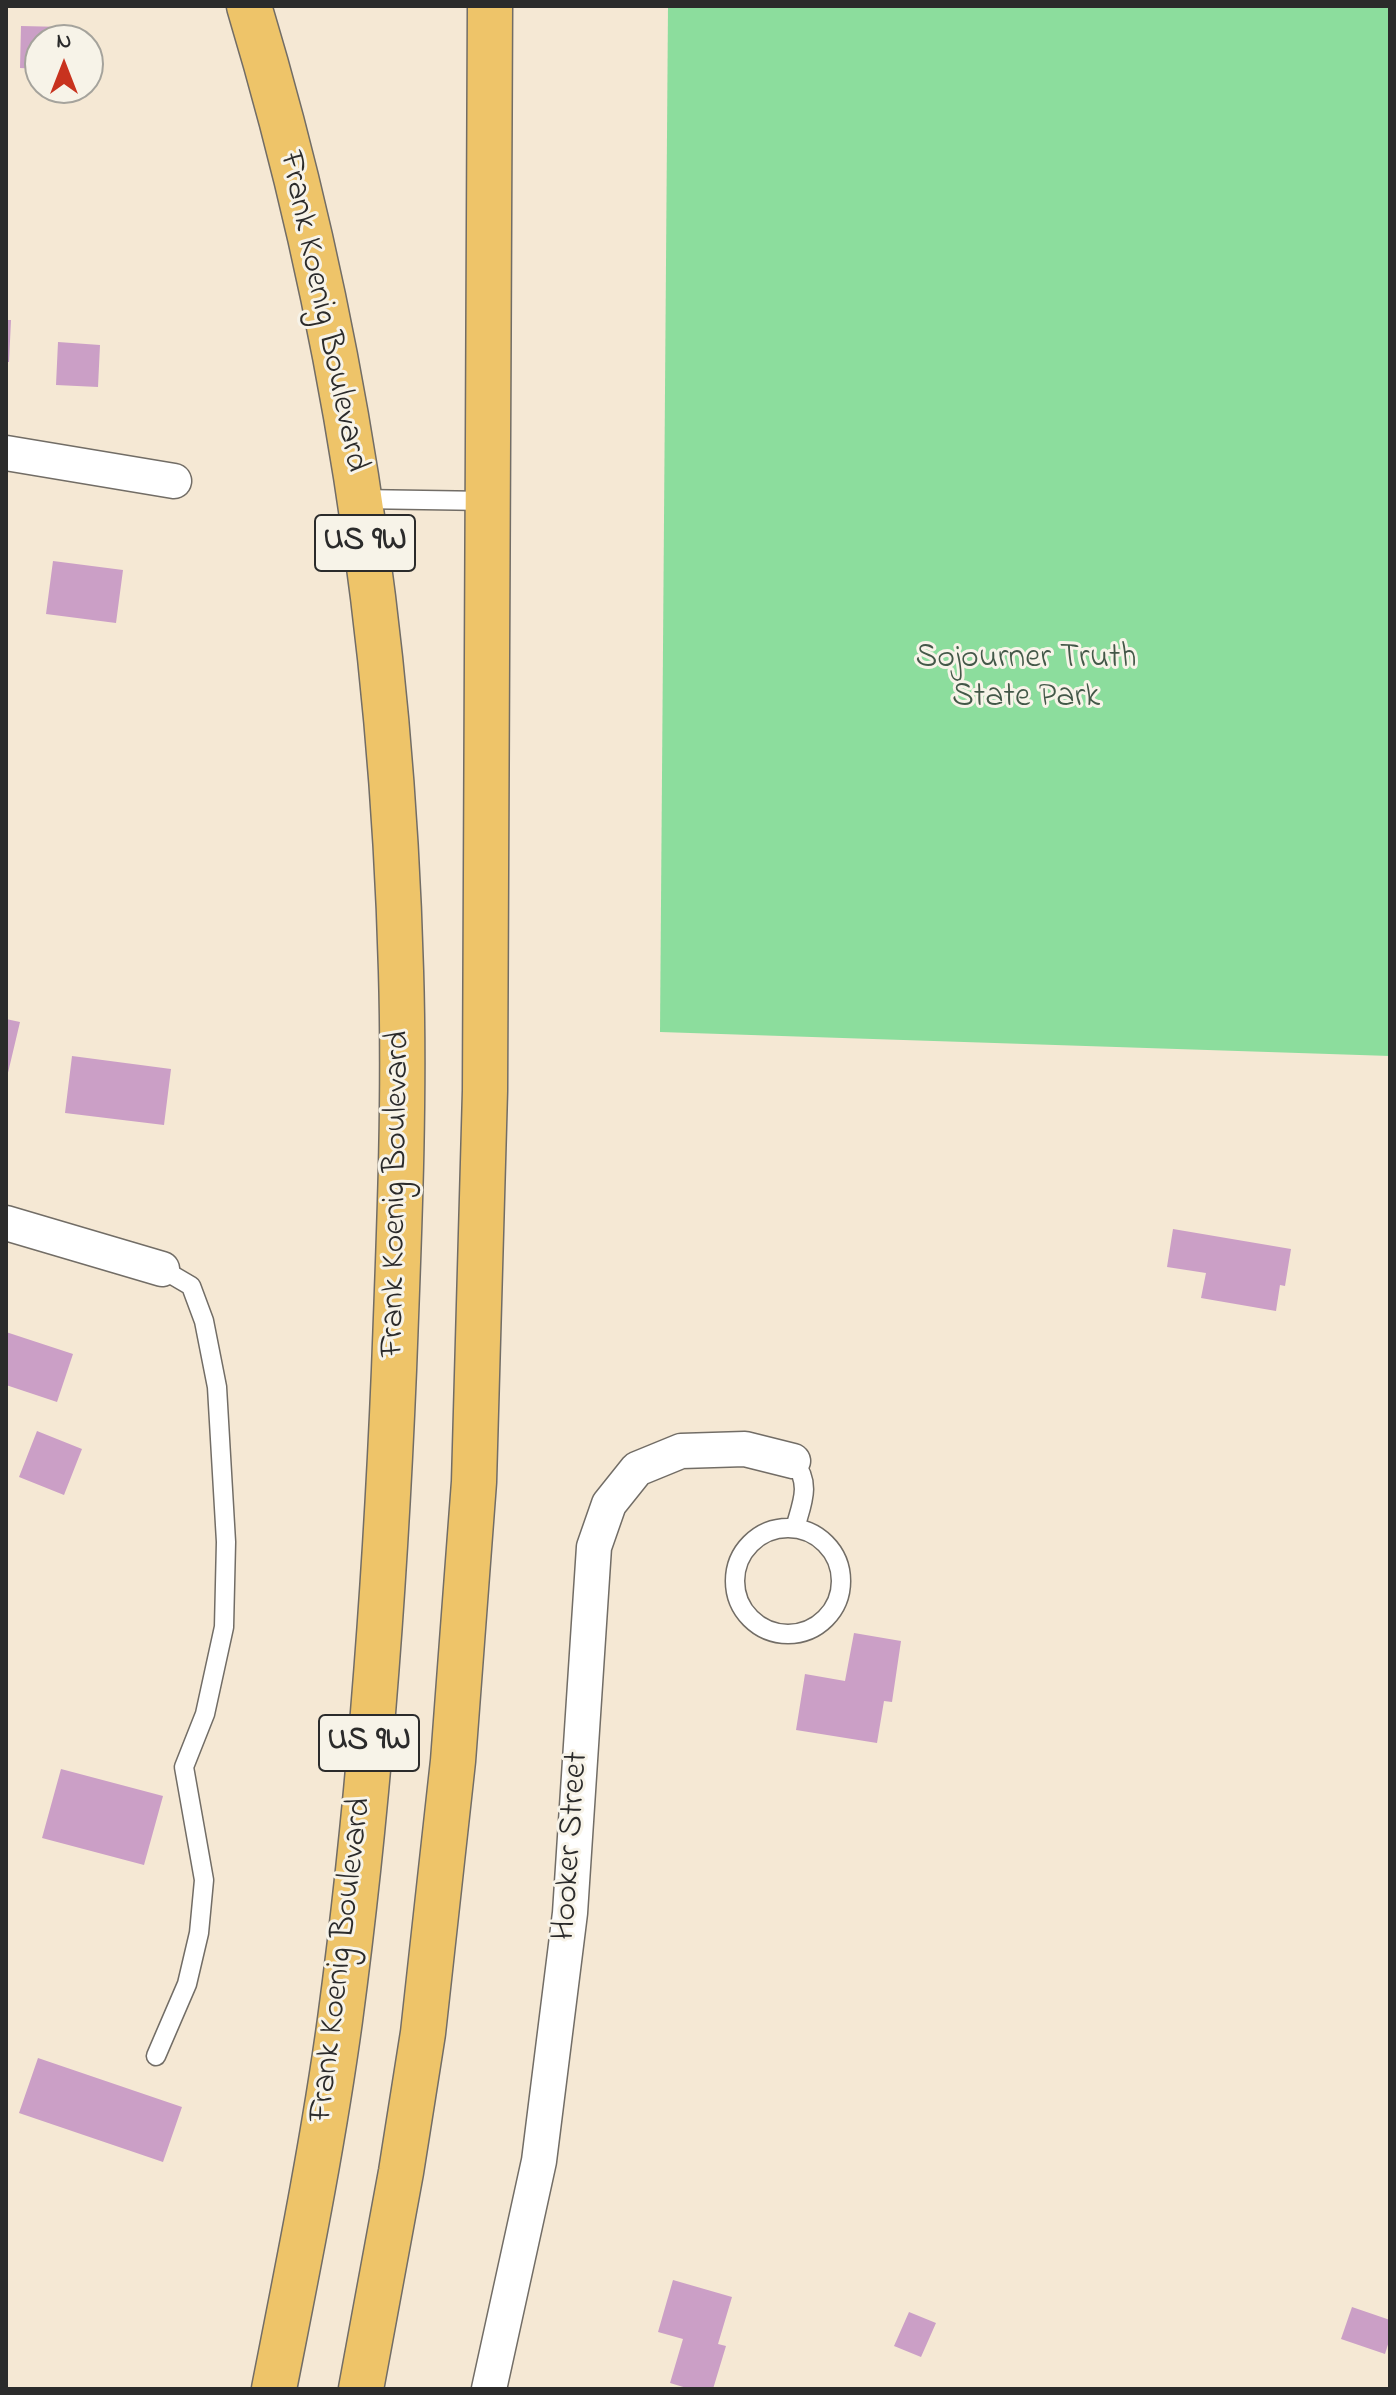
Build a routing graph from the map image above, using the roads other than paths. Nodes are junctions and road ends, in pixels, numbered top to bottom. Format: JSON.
{"nodes":[{"id":1,"x":249,"y":6,"type":"edge"},
{"id":2,"x":490,"y":6,"type":"edge"},
{"id":3,"x":6,"y":453,"type":"edge"},
{"id":4,"x":174,"y":481,"type":"dead end"},
{"id":5,"x":359,"y":499,"type":"junction"},
{"id":6,"x":488,"y":501,"type":"junction"},
{"id":7,"x":6,"y":1223,"type":"edge"},
{"id":8,"x":162,"y":1269,"type":"joint"},
{"id":9,"x":793,"y":1461,"type":"joint"},
{"id":10,"x":795,"y":1528,"type":"junction"},
{"id":11,"x":156,"y":2056,"type":"dead end"},
{"id":12,"x":274,"y":2389,"type":"edge"},
{"id":13,"x":361,"y":2389,"type":"edge"},
{"id":14,"x":489,"y":2389,"type":"edge"}],
"edges":[{"from":1,"to":5,"type":"main road","name":"Frank Koenig Boulevard","number":"US 9W"},
{"from":2,"to":6,"type":"main road","number":"US 9W"},
{"from":3,"to":4,"type":"street"},
{"from":5,"to":6,"type":"lane"},
{"from":5,"to":12,"type":"main road","name":"Frank Koenig Boulevard","number":"US 9W"},
{"from":6,"to":13,"type":"main road","number":"US 9W"},
{"from":7,"to":8,"type":"street"},
{"from":8,"to":11,"type":"lane"},
{"from":9,"to":10,"type":"lane"},
{"from":9,"to":14,"type":"street","name":"Hooker Street"},
{"from":10,"to":10,"type":"lane"}]}
